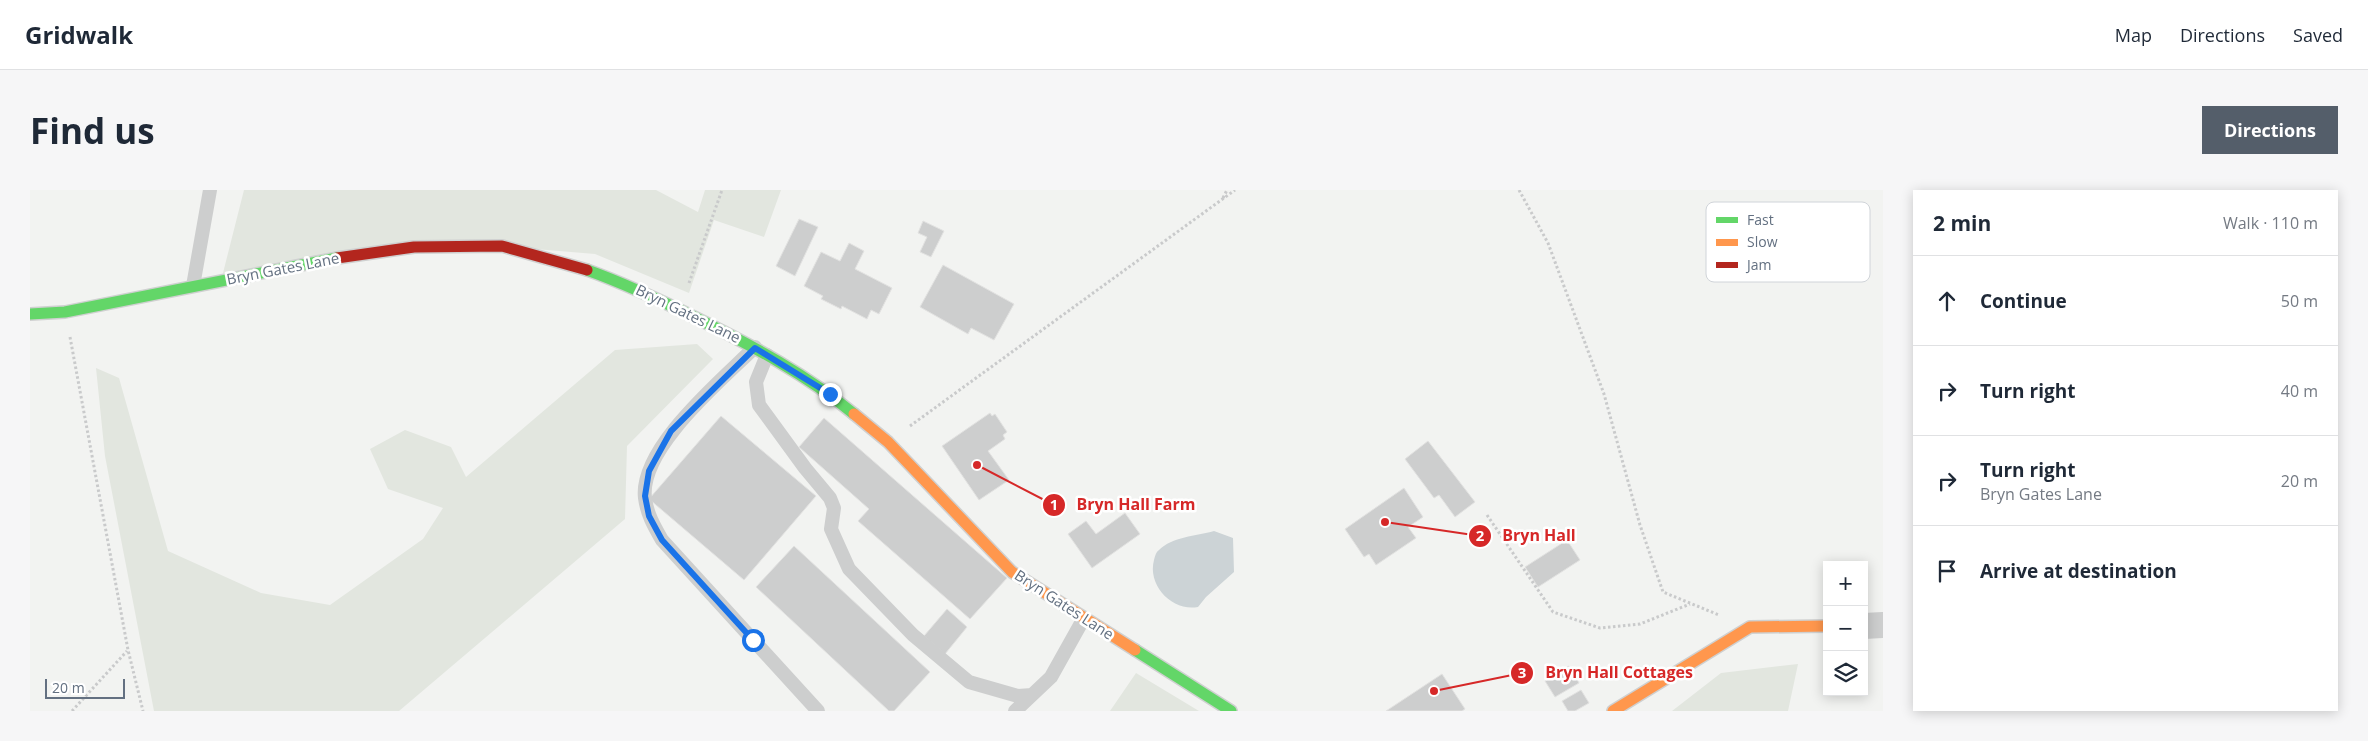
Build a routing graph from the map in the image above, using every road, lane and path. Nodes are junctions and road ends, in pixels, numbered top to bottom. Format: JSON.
{"nodes":[{"id":1,"x":210,"y":190,"type":"edge"},
{"id":2,"x":722,"y":190,"type":"edge"},
{"id":3,"x":1227,"y":190,"type":"edge"},
{"id":4,"x":1235,"y":190,"type":"edge"},
{"id":5,"x":1519,"y":190,"type":"edge"},
{"id":6,"x":1223,"y":198,"type":"junction"},
{"id":7,"x":192,"y":286,"type":"junction"},
{"id":8,"x":679,"y":310,"type":"junction"},
{"id":9,"x":65,"y":312,"type":"junction"},
{"id":10,"x":30,"y":314,"type":"edge"},
{"id":11,"x":761,"y":351,"type":"junction"},
{"id":12,"x":888,"y":442,"type":"junction"},
{"id":13,"x":1487,"y":515,"type":"dead end"},
{"id":14,"x":1691,"y":604,"type":"junction"},
{"id":15,"x":1084,"y":618,"type":"junction"},
{"id":16,"x":1883,"y":625,"type":"edge"},
{"id":17,"x":1823,"y":626,"type":"edge"},
{"id":18,"x":1868,"y":626,"type":"edge"},
{"id":19,"x":1750,"y":627,"type":"junction"},
{"id":20,"x":128,"y":650,"type":"junction"},
{"id":21,"x":1032,"y":695,"type":"junction"},
{"id":22,"x":72,"y":711,"type":"edge"},
{"id":23,"x":143,"y":711,"type":"edge"},
{"id":24,"x":818,"y":711,"type":"edge"},
{"id":25,"x":1016,"y":711,"type":"edge"},
{"id":26,"x":1231,"y":711,"type":"edge"},
{"id":27,"x":1613,"y":711,"type":"edge"}],
"edges":[{"from":1,"to":7,"type":"lane"},
{"from":2,"to":8,"type":"path"},
{"from":3,"to":6,"type":"path"},
{"from":4,"to":6,"type":"path"},
{"from":5,"to":14,"type":"path"},
{"from":6,"to":12,"type":"path"},
{"from":7,"to":8,"type":"street","name":"Bryn Gates Lane"},
{"from":7,"to":9,"type":"street","name":"Bryn Gates Lane"},
{"from":8,"to":11,"type":"street","name":"Bryn Gates Lane"},
{"from":9,"to":10,"type":"street","name":"Bryn Gates Lane"},
{"from":9,"to":20,"type":"path"},
{"from":11,"to":12,"type":"street","name":"Bryn Gates Lane"},
{"from":11,"to":21,"type":"lane"},
{"from":11,"to":24,"type":"lane"},
{"from":12,"to":15,"type":"street","name":"Bryn Gates Lane"},
{"from":13,"to":14,"type":"path"},
{"from":14,"to":19,"type":"path"},
{"from":15,"to":21,"type":"lane"},
{"from":15,"to":26,"type":"street","name":"Bryn Gates Lane"},
{"from":16,"to":18,"type":"street"},
{"from":17,"to":19,"type":"street"},
{"from":19,"to":27,"type":"street"},
{"from":20,"to":22,"type":"path"},
{"from":20,"to":23,"type":"path"},
{"from":21,"to":25,"type":"lane"}]}
